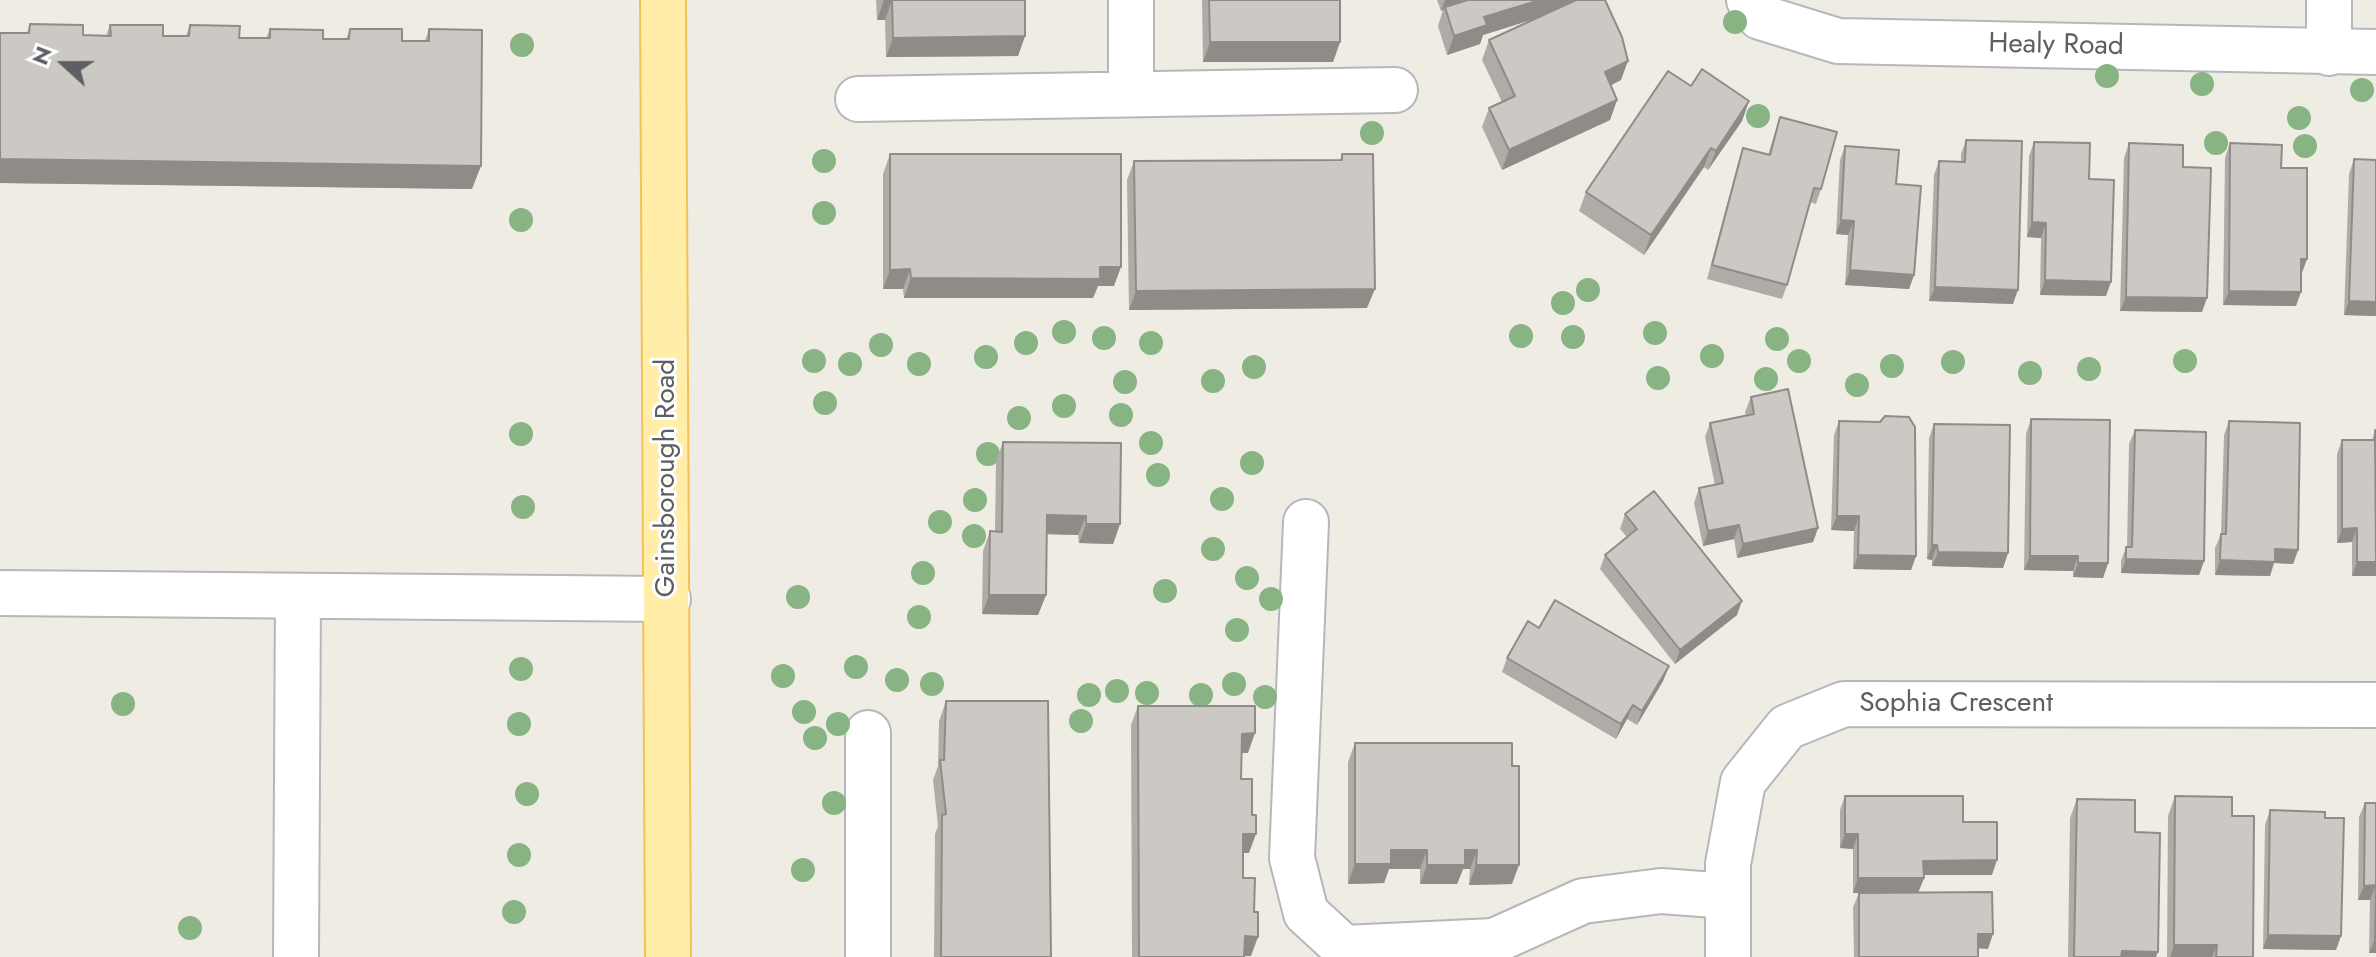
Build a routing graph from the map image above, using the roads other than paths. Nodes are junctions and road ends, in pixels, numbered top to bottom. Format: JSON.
{"nodes":[{"id":1,"x":663,"y":0,"type":"edge"},
{"id":2,"x":1131,"y":0,"type":"edge"},
{"id":3,"x":1749,"y":0,"type":"edge"},
{"id":4,"x":2329,"y":0,"type":"edge"},
{"id":5,"x":2376,"y":52,"type":"edge"},
{"id":6,"x":2329,"y":53,"type":"junction"},
{"id":7,"x":1395,"y":90,"type":"dead end"},
{"id":8,"x":1131,"y":93,"type":"junction"},
{"id":9,"x":858,"y":99,"type":"dead end"},
{"id":10,"x":1306,"y":522,"type":"dead end"},
{"id":11,"x":0,"y":593,"type":"edge"},
{"id":12,"x":298,"y":596,"type":"junction"},
{"id":13,"x":668,"y":599,"type":"junction"},
{"id":14,"x":2376,"y":705,"type":"edge"},
{"id":15,"x":868,"y":733,"type":"dead end"},
{"id":16,"x":1728,"y":896,"type":"junction"},
{"id":17,"x":1343,"y":952,"type":"edge"},
{"id":18,"x":296,"y":957,"type":"edge"},
{"id":19,"x":668,"y":957,"type":"edge"},
{"id":20,"x":868,"y":957,"type":"edge"},
{"id":21,"x":1728,"y":957,"type":"edge"}],
"edges":[{"from":1,"to":13,"type":"main road","name":"Gainsborough Road"},
{"from":2,"to":8,"type":"street"},
{"from":3,"to":6,"type":"street","name":"Healy Road"},
{"from":4,"to":6,"type":"street"},
{"from":5,"to":6,"type":"street","name":"Healy Road"},
{"from":7,"to":8,"type":"street"},
{"from":8,"to":9,"type":"street"},
{"from":10,"to":17,"type":"street"},
{"from":11,"to":12,"type":"street"},
{"from":12,"to":13,"type":"street"},
{"from":12,"to":18,"type":"street"},
{"from":13,"to":19,"type":"main road","name":"Gainsborough Road"},
{"from":14,"to":16,"type":"street","name":"Sophia Crescent"},
{"from":15,"to":20,"type":"street"},
{"from":16,"to":17,"type":"street"},
{"from":16,"to":21,"type":"street","name":"Sophia Crescent"}]}
